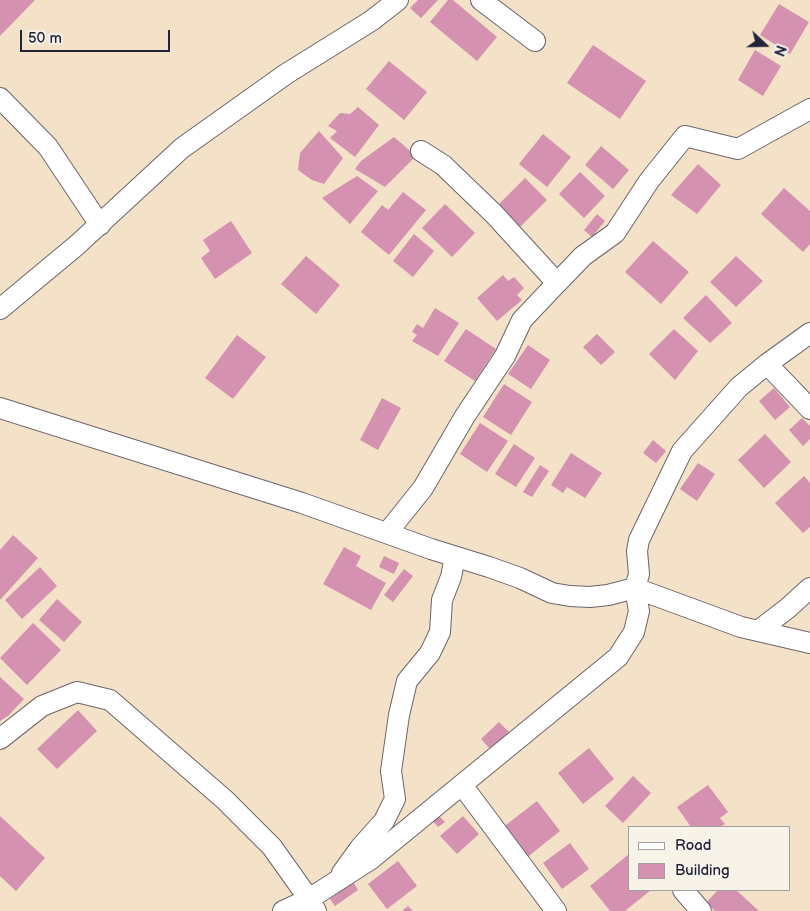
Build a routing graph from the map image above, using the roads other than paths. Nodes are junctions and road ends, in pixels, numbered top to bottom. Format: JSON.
{"nodes":[{"id":1,"x":398,"y":0,"type":"edge"},
{"id":2,"x":481,"y":0,"type":"edge"},
{"id":3,"x":536,"y":41,"type":"dead end"},
{"id":4,"x":0,"y":98,"type":"edge"},
{"id":5,"x":810,"y":109,"type":"edge"},
{"id":6,"x":420,"y":151,"type":"dead end"},
{"id":7,"x":100,"y":225,"type":"junction"},
{"id":8,"x":557,"y":283,"type":"junction"},
{"id":9,"x":0,"y":309,"type":"edge"},
{"id":10,"x":810,"y":333,"type":"edge"},
{"id":11,"x":766,"y":364,"type":"junction"},
{"id":12,"x":0,"y":408,"type":"edge"},
{"id":13,"x":810,"y":409,"type":"edge"},
{"id":14,"x":387,"y":533,"type":"junction"},
{"id":15,"x":455,"y":557,"type":"junction"},
{"id":16,"x":635,"y":588,"type":"junction"},
{"id":17,"x":810,"y":588,"type":"edge"},
{"id":18,"x":758,"y":631,"type":"junction"},
{"id":19,"x":810,"y":644,"type":"edge"},
{"id":20,"x":0,"y":739,"type":"edge"},
{"id":21,"x":462,"y":785,"type":"junction"},
{"id":22,"x":336,"y":881,"type":"junction"},
{"id":23,"x":684,"y":891,"type":"edge"},
{"id":24,"x":313,"y":905,"type":"edge"},
{"id":25,"x":283,"y":911,"type":"edge"},
{"id":26,"x":556,"y":911,"type":"edge"},
{"id":27,"x":701,"y":911,"type":"edge"}],
"edges":[{"from":1,"to":7,"type":"street"},
{"from":2,"to":3,"type":"street"},
{"from":4,"to":7,"type":"street"},
{"from":5,"to":8,"type":"street"},
{"from":6,"to":8,"type":"street"},
{"from":7,"to":9,"type":"street"},
{"from":8,"to":14,"type":"street"},
{"from":10,"to":11,"type":"street"},
{"from":11,"to":13,"type":"street"},
{"from":11,"to":16,"type":"street"},
{"from":12,"to":14,"type":"street"},
{"from":14,"to":15,"type":"street"},
{"from":15,"to":16,"type":"street"},
{"from":15,"to":22,"type":"street"},
{"from":16,"to":18,"type":"street"},
{"from":16,"to":21,"type":"street"},
{"from":17,"to":18,"type":"street"},
{"from":18,"to":19,"type":"street"},
{"from":20,"to":24,"type":"street"},
{"from":21,"to":22,"type":"street"},
{"from":21,"to":26,"type":"street"},
{"from":22,"to":24,"type":"street"},
{"from":23,"to":27,"type":"street"},
{"from":24,"to":25,"type":"street"}]}
